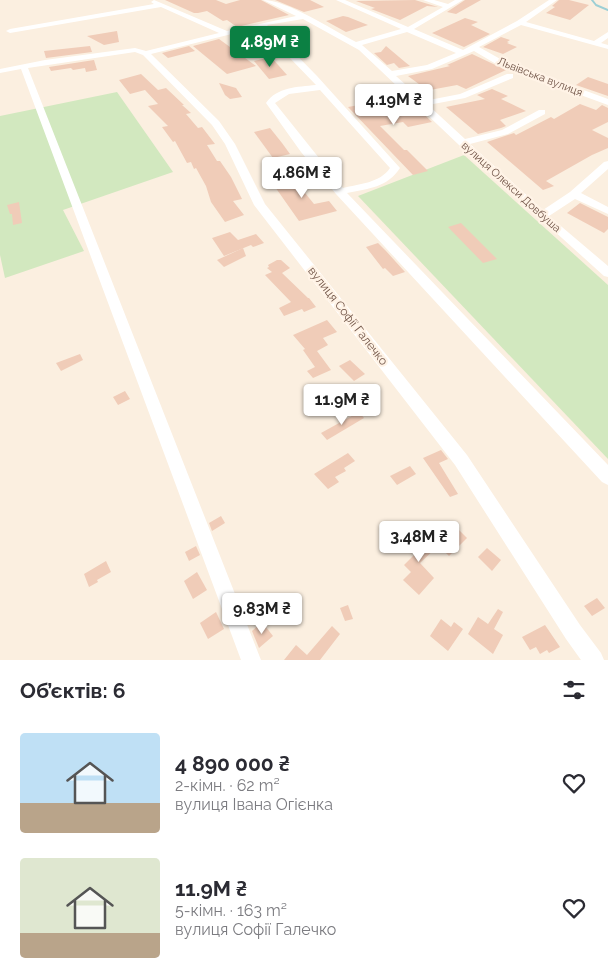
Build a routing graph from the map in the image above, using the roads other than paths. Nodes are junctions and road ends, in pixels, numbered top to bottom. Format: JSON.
{"nodes":[{"id":1,"x":149,"y":0,"type":"edge"},
{"id":2,"x":266,"y":0,"type":"edge"},
{"id":3,"x":339,"y":0,"type":"edge"},
{"id":4,"x":426,"y":0,"type":"edge"},
{"id":5,"x":460,"y":0,"type":"edge"},
{"id":6,"x":554,"y":0,"type":"edge"},
{"id":7,"x":162,"y":5,"type":"junction"},
{"id":8,"x":449,"y":6,"type":"junction"},
{"id":9,"x":304,"y":17,"type":"junction"},
{"id":10,"x":262,"y":24,"type":"junction"},
{"id":11,"x":520,"y":24,"type":"junction"},
{"id":12,"x":409,"y":29,"type":"junction"},
{"id":13,"x":10,"y":30,"type":"dead end"},
{"id":14,"x":226,"y":33,"type":"junction"},
{"id":15,"x":608,"y":34,"type":"edge"},
{"id":16,"x":357,"y":44,"type":"junction"},
{"id":17,"x":595,"y":44,"type":"junction"},
{"id":18,"x":474,"y":47,"type":"junction"},
{"id":19,"x":608,"y":47,"type":"edge"},
{"id":20,"x":146,"y":53,"type":"junction"},
{"id":21,"x":463,"y":53,"type":"junction"},
{"id":22,"x":24,"y":67,"type":"junction"},
{"id":23,"x":0,"y":71,"type":"edge"},
{"id":24,"x":391,"y":74,"type":"junction"},
{"id":25,"x":510,"y":76,"type":"dead end"},
{"id":26,"x":322,"y":87,"type":"junction"},
{"id":27,"x":608,"y":102,"type":"edge"},
{"id":28,"x":420,"y":104,"type":"junction"},
{"id":29,"x":542,"y":112,"type":"dead end"},
{"id":30,"x":462,"y":142,"type":"junction"},
{"id":31,"x":608,"y":164,"type":"edge"},
{"id":32,"x":340,"y":192,"type":"junction"},
{"id":33,"x":574,"y":194,"type":"junction"},
{"id":34,"x":608,"y":211,"type":"edge"},
{"id":35,"x":542,"y":216,"type":"junction"},
{"id":36,"x":608,"y":273,"type":"edge"},
{"id":37,"x":608,"y":477,"type":"edge"},
{"id":38,"x":251,"y":660,"type":"edge"},
{"id":39,"x":594,"y":660,"type":"edge"}],
"edges":[{"from":1,"to":7,"type":"street"},
{"from":2,"to":9,"type":"street","name":"вулиця Олекси Довбуша"},
{"from":3,"to":12,"type":"street"},
{"from":4,"to":8,"type":"street"},
{"from":5,"to":8,"type":"street"},
{"from":6,"to":11,"type":"street"},
{"from":7,"to":13,"type":"street"},
{"from":7,"to":14,"type":"street"},
{"from":8,"to":12,"type":"street"},
{"from":9,"to":10,"type":"street"},
{"from":9,"to":16,"type":"street","name":"вулиця Олекси Довбуша"},
{"from":10,"to":14,"type":"street"},
{"from":10,"to":26,"type":"street"},
{"from":11,"to":17,"type":"street"},
{"from":11,"to":18,"type":"street"},
{"from":12,"to":16,"type":"street"},
{"from":12,"to":21,"type":"street"},
{"from":14,"to":20,"type":"street"},
{"from":15,"to":17,"type":"street"},
{"from":16,"to":24,"type":"street","name":"вулиця Олекси Довбуша"},
{"from":17,"to":19,"type":"street"},
{"from":18,"to":21,"type":"street"},
{"from":18,"to":27,"type":"street","name":"Львівська вулиця"},
{"from":20,"to":22,"type":"street"},
{"from":20,"to":39,"type":"street","name":"вулиця Софії Галечко"},
{"from":21,"to":24,"type":"street"},
{"from":22,"to":23,"type":"street"},
{"from":22,"to":38,"type":"street"},
{"from":24,"to":28,"type":"street","name":"вулиця Олекси Довбуша"},
{"from":25,"to":28,"type":"street"},
{"from":26,"to":32,"type":"street"},
{"from":26,"to":32,"type":"street"},
{"from":28,"to":30,"type":"street","name":"вулиця Олекси Довбуша"},
{"from":29,"to":30,"type":"street"},
{"from":30,"to":35,"type":"street","name":"вулиця Олекси Довбуша"},
{"from":31,"to":33,"type":"street"},
{"from":32,"to":37,"type":"street"},
{"from":33,"to":34,"type":"street"},
{"from":33,"to":35,"type":"street"},
{"from":35,"to":36,"type":"street","name":"вулиця Олекси Довбуша"}]}
